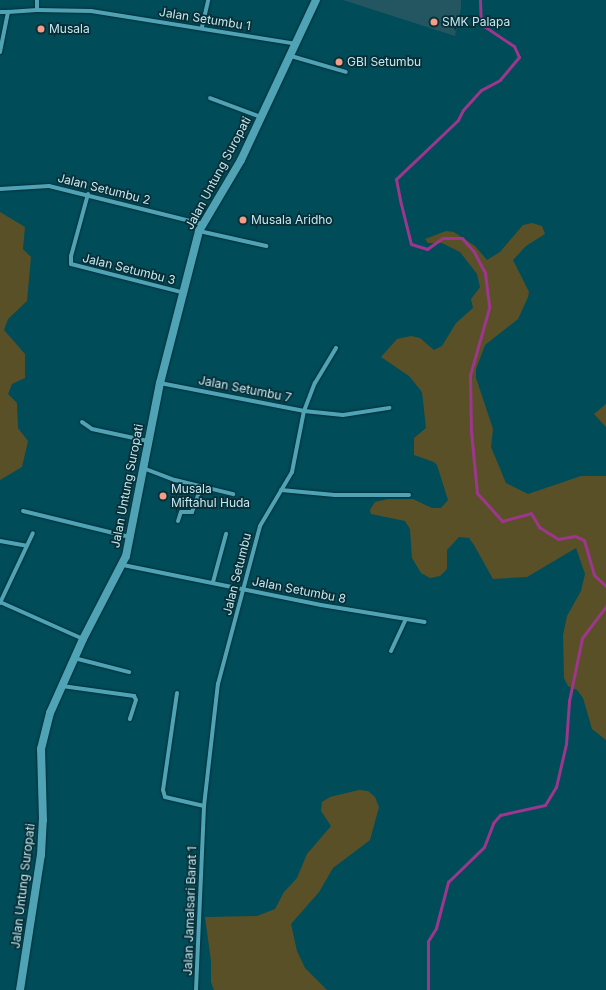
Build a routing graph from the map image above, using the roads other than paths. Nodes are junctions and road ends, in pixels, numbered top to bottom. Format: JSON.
{"nodes":[{"id":1,"x":37,"y":0,"type":"edge"},
{"id":2,"x":208,"y":0,"type":"edge"},
{"id":3,"x":316,"y":0,"type":"edge"},
{"id":4,"x":37,"y":10,"type":"junction"},
{"id":5,"x":0,"y":12,"type":"edge"},
{"id":6,"x":8,"y":12,"type":"junction"},
{"id":7,"x":202,"y":28,"type":"junction"},
{"id":8,"x":297,"y":44,"type":"junction"},
{"id":9,"x":0,"y":52,"type":"edge"},
{"id":10,"x":291,"y":56,"type":"junction"},
{"id":11,"x":346,"y":72,"type":"dead end"},
{"id":12,"x":210,"y":98,"type":"dead end"},
{"id":13,"x":261,"y":117,"type":"junction"},
{"id":14,"x":0,"y":189,"type":"edge"},
{"id":15,"x":88,"y":194,"type":"junction"},
{"id":16,"x":201,"y":228,"type":"junction"},
{"id":17,"x":266,"y":246,"type":"dead end"},
{"id":18,"x":182,"y":292,"type":"junction"},
{"id":19,"x":336,"y":348,"type":"dead end"},
{"id":20,"x":160,"y":383,"type":"junction"},
{"id":21,"x":389,"y":408,"type":"dead end"},
{"id":22,"x":304,"y":411,"type":"junction"},
{"id":23,"x":82,"y":422,"type":"dead end"},
{"id":24,"x":148,"y":441,"type":"junction"},
{"id":25,"x":143,"y":468,"type":"junction"},
{"id":26,"x":201,"y":486,"type":"junction"},
{"id":27,"x":281,"y":490,"type":"junction"},
{"id":28,"x":233,"y":494,"type":"dead end"},
{"id":29,"x":408,"y":495,"type":"dead end"},
{"id":30,"x":23,"y":511,"type":"dead end"},
{"id":31,"x":178,"y":521,"type":"dead end"},
{"id":32,"x":33,"y":533,"type":"dead end"},
{"id":33,"x":226,"y":534,"type":"dead end"},
{"id":34,"x":131,"y":537,"type":"junction"},
{"id":35,"x":0,"y":541,"type":"edge"},
{"id":36,"x":27,"y":546,"type":"junction"},
{"id":37,"x":123,"y":565,"type":"junction"},
{"id":38,"x":213,"y":582,"type":"junction"},
{"id":39,"x":241,"y":588,"type":"junction"},
{"id":40,"x":0,"y":602,"type":"edge"},
{"id":41,"x":406,"y":619,"type":"junction"},
{"id":42,"x":425,"y":622,"type":"dead end"},
{"id":43,"x":83,"y":638,"type":"junction"},
{"id":44,"x":391,"y":651,"type":"dead end"},
{"id":45,"x":74,"y":658,"type":"junction"},
{"id":46,"x":129,"y":672,"type":"dead end"},
{"id":47,"x":62,"y":686,"type":"junction"},
{"id":48,"x":177,"y":692,"type":"dead end"},
{"id":49,"x":130,"y":719,"type":"dead end"},
{"id":50,"x":204,"y":806,"type":"junction"},
{"id":51,"x":20,"y":990,"type":"edge"},
{"id":52,"x":196,"y":990,"type":"edge"}],
"edges":[{"from":1,"to":4,"type":"street"},
{"from":2,"to":7,"type":"street"},
{"from":3,"to":8,"type":"main road","name":"Jalan Untung Suropati"},
{"from":4,"to":6,"type":"street","name":"Jalan Setumbu 1"},
{"from":4,"to":7,"type":"street","name":"Jalan Setumbu 1"},
{"from":5,"to":6,"type":"street","name":"Jalan Setumbu 1"},
{"from":6,"to":9,"type":"street"},
{"from":7,"to":8,"type":"street","name":"Jalan Setumbu 1"},
{"from":8,"to":10,"type":"main road","name":"Jalan Untung Suropati"},
{"from":10,"to":11,"type":"street"},
{"from":10,"to":13,"type":"main road","name":"Jalan Untung Suropati"},
{"from":12,"to":13,"type":"street"},
{"from":13,"to":16,"type":"main road","name":"Jalan Untung Suropati"},
{"from":14,"to":15,"type":"street","name":"Jalan Setumbu 2"},
{"from":15,"to":16,"type":"street","name":"Jalan Setumbu 2"},
{"from":15,"to":18,"type":"street","name":"Jalan Setumbu 3"},
{"from":16,"to":17,"type":"street","name":"Jalan Setumbu 2"},
{"from":16,"to":18,"type":"main road","name":"Jalan Untung Suropati"},
{"from":18,"to":20,"type":"main road","name":"Jalan Untung Suropati"},
{"from":19,"to":22,"type":"street","name":"Jalan Setumbu 7"},
{"from":20,"to":22,"type":"street","name":"Jalan Setumbu 7"},
{"from":20,"to":24,"type":"main road","name":"Jalan Untung Suropati"},
{"from":21,"to":22,"type":"street"},
{"from":22,"to":27,"type":"street","name":"Jalan Setumbu"},
{"from":23,"to":24,"type":"street"},
{"from":24,"to":25,"type":"main road","name":"Jalan Untung Suropati"},
{"from":25,"to":26,"type":"street"},
{"from":25,"to":34,"type":"main road","name":"Jalan Untung Suropati"},
{"from":26,"to":28,"type":"street"},
{"from":26,"to":31,"type":"street"},
{"from":27,"to":29,"type":"street"},
{"from":27,"to":39,"type":"street","name":"Jalan Setumbu"},
{"from":30,"to":34,"type":"street"},
{"from":32,"to":36,"type":"street"},
{"from":33,"to":38,"type":"street"},
{"from":34,"to":37,"type":"main road","name":"Jalan Untung Suropati"},
{"from":35,"to":36,"type":"street"},
{"from":36,"to":40,"type":"street"},
{"from":37,"to":38,"type":"street","name":"Jalan Setumbu 8"},
{"from":37,"to":43,"type":"main road","name":"Jalan Untung Suropati"},
{"from":38,"to":39,"type":"street","name":"Jalan Setumbu 8"},
{"from":39,"to":41,"type":"street","name":"Jalan Setumbu 8"},
{"from":39,"to":50,"type":"street","name":"Jalan Setumbu"},
{"from":40,"to":43,"type":"street"},
{"from":41,"to":42,"type":"street","name":"Jalan Setumbu 8"},
{"from":41,"to":44,"type":"street"},
{"from":43,"to":45,"type":"main road","name":"Jalan Untung Suropati"},
{"from":45,"to":46,"type":"street"},
{"from":45,"to":47,"type":"main road","name":"Jalan Untung Suropati"},
{"from":47,"to":49,"type":"street"},
{"from":47,"to":51,"type":"main road","name":"Jalan Untung Suropati"},
{"from":48,"to":50,"type":"street"},
{"from":50,"to":52,"type":"street","name":"Jalan Jamalsari Barat 1"}]}
